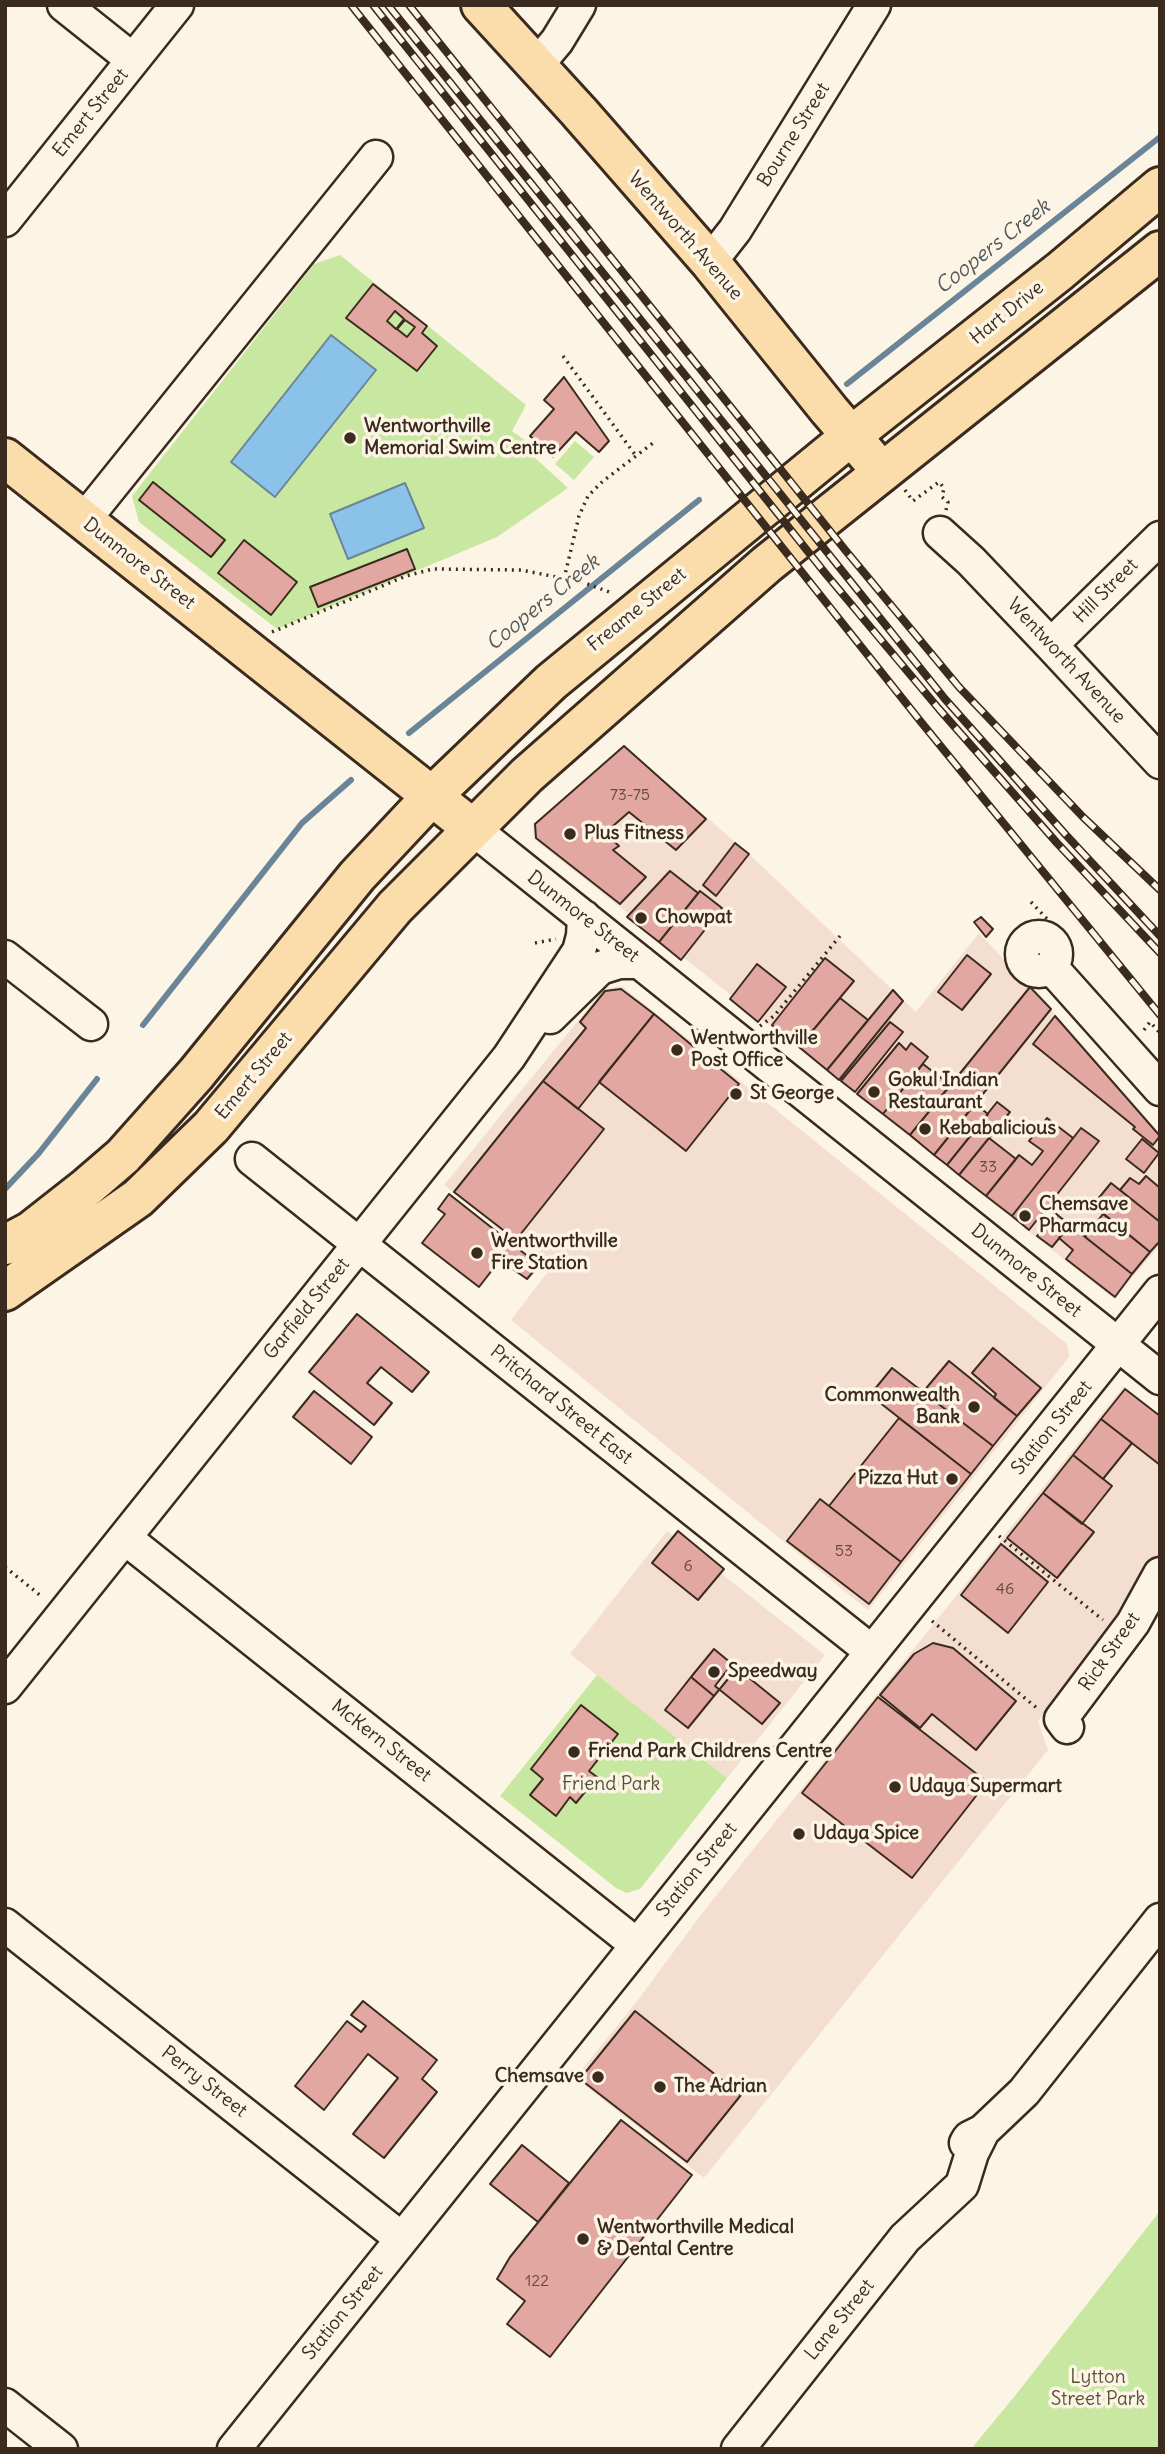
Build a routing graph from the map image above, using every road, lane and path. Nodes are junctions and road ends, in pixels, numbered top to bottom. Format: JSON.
{"nodes":[{"id":1,"x":64,"y":5,"type":"edge"},
{"id":2,"x":177,"y":5,"type":"edge"},
{"id":3,"x":481,"y":5,"type":"edge"},
{"id":4,"x":579,"y":5,"type":"edge"},
{"id":5,"x":874,"y":5,"type":"edge"},
{"id":6,"x":133,"y":61,"type":"junction"},
{"id":7,"x":536,"y":66,"type":"junction"},
{"id":8,"x":376,"y":157,"type":"dead end"},
{"id":9,"x":1160,"y":187,"type":"edge"},
{"id":10,"x":5,"y":220,"type":"edge"},
{"id":11,"x":1160,"y":251,"type":"edge"},
{"id":12,"x":710,"y":262,"type":"junction"},
{"id":13,"x":563,"y":356,"type":"dead end"},
{"id":14,"x":851,"y":436,"type":"junction"},
{"id":15,"x":653,"y":443,"type":"dead end"},
{"id":16,"x":636,"y":456,"type":"junction"},
{"id":17,"x":5,"y":458,"type":"edge"},
{"id":18,"x":893,"y":478,"type":"junction"},
{"id":19,"x":84,"y":520,"type":"junction"},
{"id":20,"x":940,"y":533,"type":"joint"},
{"id":21,"x":1160,"y":538,"type":"edge"},
{"id":22,"x":564,"y":579,"type":"junction"},
{"id":23,"x":610,"y":591,"type":"dead end"},
{"id":24,"x":272,"y":632,"type":"dead end"},
{"id":25,"x":1051,"y":645,"type":"junction"},
{"id":26,"x":1160,"y":762,"type":"edge"},
{"id":27,"x":433,"y":795,"type":"junction"},
{"id":28,"x":472,"y":828,"type":"junction"},
{"id":29,"x":584,"y":918,"type":"junction"},
{"id":30,"x":839,"y":936,"type":"dead end"},
{"id":31,"x":558,"y":939,"type":"dead end"},
{"id":32,"x":535,"y":943,"type":"dead end"},
{"id":33,"x":5,"y":957,"type":"edge"},
{"id":34,"x":640,"y":962,"type":"junction"},
{"id":35,"x":1051,"y":967,"type":"dead end"},
{"id":36,"x":1150,"y":1022,"type":"dead end"},
{"id":37,"x":91,"y":1024,"type":"dead end"},
{"id":38,"x":760,"y":1026,"type":"dead end"},
{"id":39,"x":1160,"y":1033,"type":"edge"},
{"id":40,"x":509,"y":1057,"type":"junction"},
{"id":41,"x":1160,"y":1089,"type":"edge"},
{"id":42,"x":252,"y":1159,"type":"dead end"},
{"id":43,"x":359,"y":1244,"type":"junction"},
{"id":44,"x":5,"y":1245,"type":"edge"},
{"id":45,"x":5,"y":1291,"type":"edge"},
{"id":46,"x":1160,"y":1292,"type":"edge"},
{"id":47,"x":1119,"y":1345,"type":"junction"},
{"id":48,"x":1160,"y":1378,"type":"edge"},
{"id":49,"x":999,"y":1536,"type":"dead end"},
{"id":50,"x":125,"y":1538,"type":"junction"},
{"id":51,"x":5,"y":1567,"type":"edge"},
{"id":52,"x":1160,"y":1574,"type":"edge"},
{"id":53,"x":41,"y":1596,"type":"dead end"},
{"id":54,"x":932,"y":1621,"type":"dead end"},
{"id":55,"x":1123,"y":1637,"type":"junction"},
{"id":56,"x":871,"y":1651,"type":"junction"},
{"id":57,"x":5,"y":1687,"type":"edge"},
{"id":58,"x":1054,"y":1720,"type":"joint"},
{"id":59,"x":1160,"y":1920,"type":"edge"},
{"id":60,"x":5,"y":1925,"type":"edge"},
{"id":61,"x":637,"y":1944,"type":"junction"},
{"id":62,"x":402,"y":2239,"type":"junction"},
{"id":63,"x":5,"y":2405,"type":"edge"},
{"id":64,"x":61,"y":2449,"type":"edge"},
{"id":65,"x":234,"y":2449,"type":"edge"},
{"id":66,"x":738,"y":2449,"type":"edge"}],
"edges":[{"from":1,"to":6,"type":"street"},
{"from":2,"to":6,"type":"street","name":"Emert Street"},
{"from":3,"to":7,"type":"main road","name":"Wentworth Avenue"},
{"from":4,"to":7,"type":"street"},
{"from":5,"to":12,"type":"street","name":"Bourne Street"},
{"from":6,"to":10,"type":"street","name":"Emert Street"},
{"from":7,"to":12,"type":"main road","name":"Wentworth Avenue"},
{"from":8,"to":19,"type":"street"},
{"from":9,"to":14,"type":"main road","name":"Hart Drive"},
{"from":11,"to":18,"type":"main road"},
{"from":12,"to":14,"type":"main road","name":"Wentworth Avenue"},
{"from":13,"to":16,"type":"path"},
{"from":14,"to":18,"type":"main road","name":"Wentworth Avenue"},
{"from":14,"to":27,"type":"main road","name":"Freame Street"},
{"from":15,"to":16,"type":"path"},
{"from":16,"to":22,"type":"path"},
{"from":17,"to":19,"type":"main road","name":"Dunmore Street"},
{"from":18,"to":20,"type":"path"},
{"from":18,"to":28,"type":"main road"},
{"from":19,"to":27,"type":"main road","name":"Dunmore Street"},
{"from":20,"to":25,"type":"street","name":"Wentworth Avenue"},
{"from":21,"to":25,"type":"street","name":"Hill Street"},
{"from":22,"to":23,"type":"path"},
{"from":22,"to":24,"type":"path"},
{"from":25,"to":26,"type":"street","name":"Wentworth Avenue"},
{"from":27,"to":28,"type":"main road","name":"Dunmore Street"},
{"from":27,"to":44,"type":"main road"},
{"from":28,"to":29,"type":"street","name":"Dunmore Street"},
{"from":28,"to":45,"type":"main road","name":"Emert Street"},
{"from":29,"to":34,"type":"street","name":"Dunmore Street"},
{"from":29,"to":40,"type":"street","name":"Garfield Street"},
{"from":30,"to":38,"type":"path"},
{"from":31,"to":32,"type":"path"},
{"from":33,"to":37,"type":"street"},
{"from":34,"to":40,"type":"street"},
{"from":34,"to":47,"type":"street","name":"Dunmore Street"},
{"from":35,"to":41,"type":"street"},
{"from":36,"to":39,"type":"path"},
{"from":40,"to":43,"type":"street","name":"Garfield Street"},
{"from":42,"to":43,"type":"street","name":"Pritchard Street East"},
{"from":43,"to":50,"type":"street","name":"Garfield Street"},
{"from":43,"to":56,"type":"street","name":"Pritchard Street East"},
{"from":46,"to":47,"type":"street","name":"Station Street"},
{"from":47,"to":48,"type":"street","name":"Dunmore Street"},
{"from":47,"to":56,"type":"street","name":"Station Street"},
{"from":49,"to":55,"type":"path"},
{"from":50,"to":57,"type":"street","name":"Garfield Street"},
{"from":50,"to":61,"type":"street","name":"McKern Street"},
{"from":51,"to":53,"type":"path"},
{"from":52,"to":55,"type":"street","name":"Rick Street"},
{"from":54,"to":58,"type":"path"},
{"from":55,"to":58,"type":"street","name":"Rick Street"},
{"from":56,"to":61,"type":"street","name":"Station Street"},
{"from":59,"to":66,"type":"street","name":"Lane Street"},
{"from":60,"to":62,"type":"street","name":"Perry Street"},
{"from":61,"to":62,"type":"street","name":"Station Street"},
{"from":62,"to":65,"type":"street","name":"Station Street"},
{"from":63,"to":64,"type":"street"}]}
